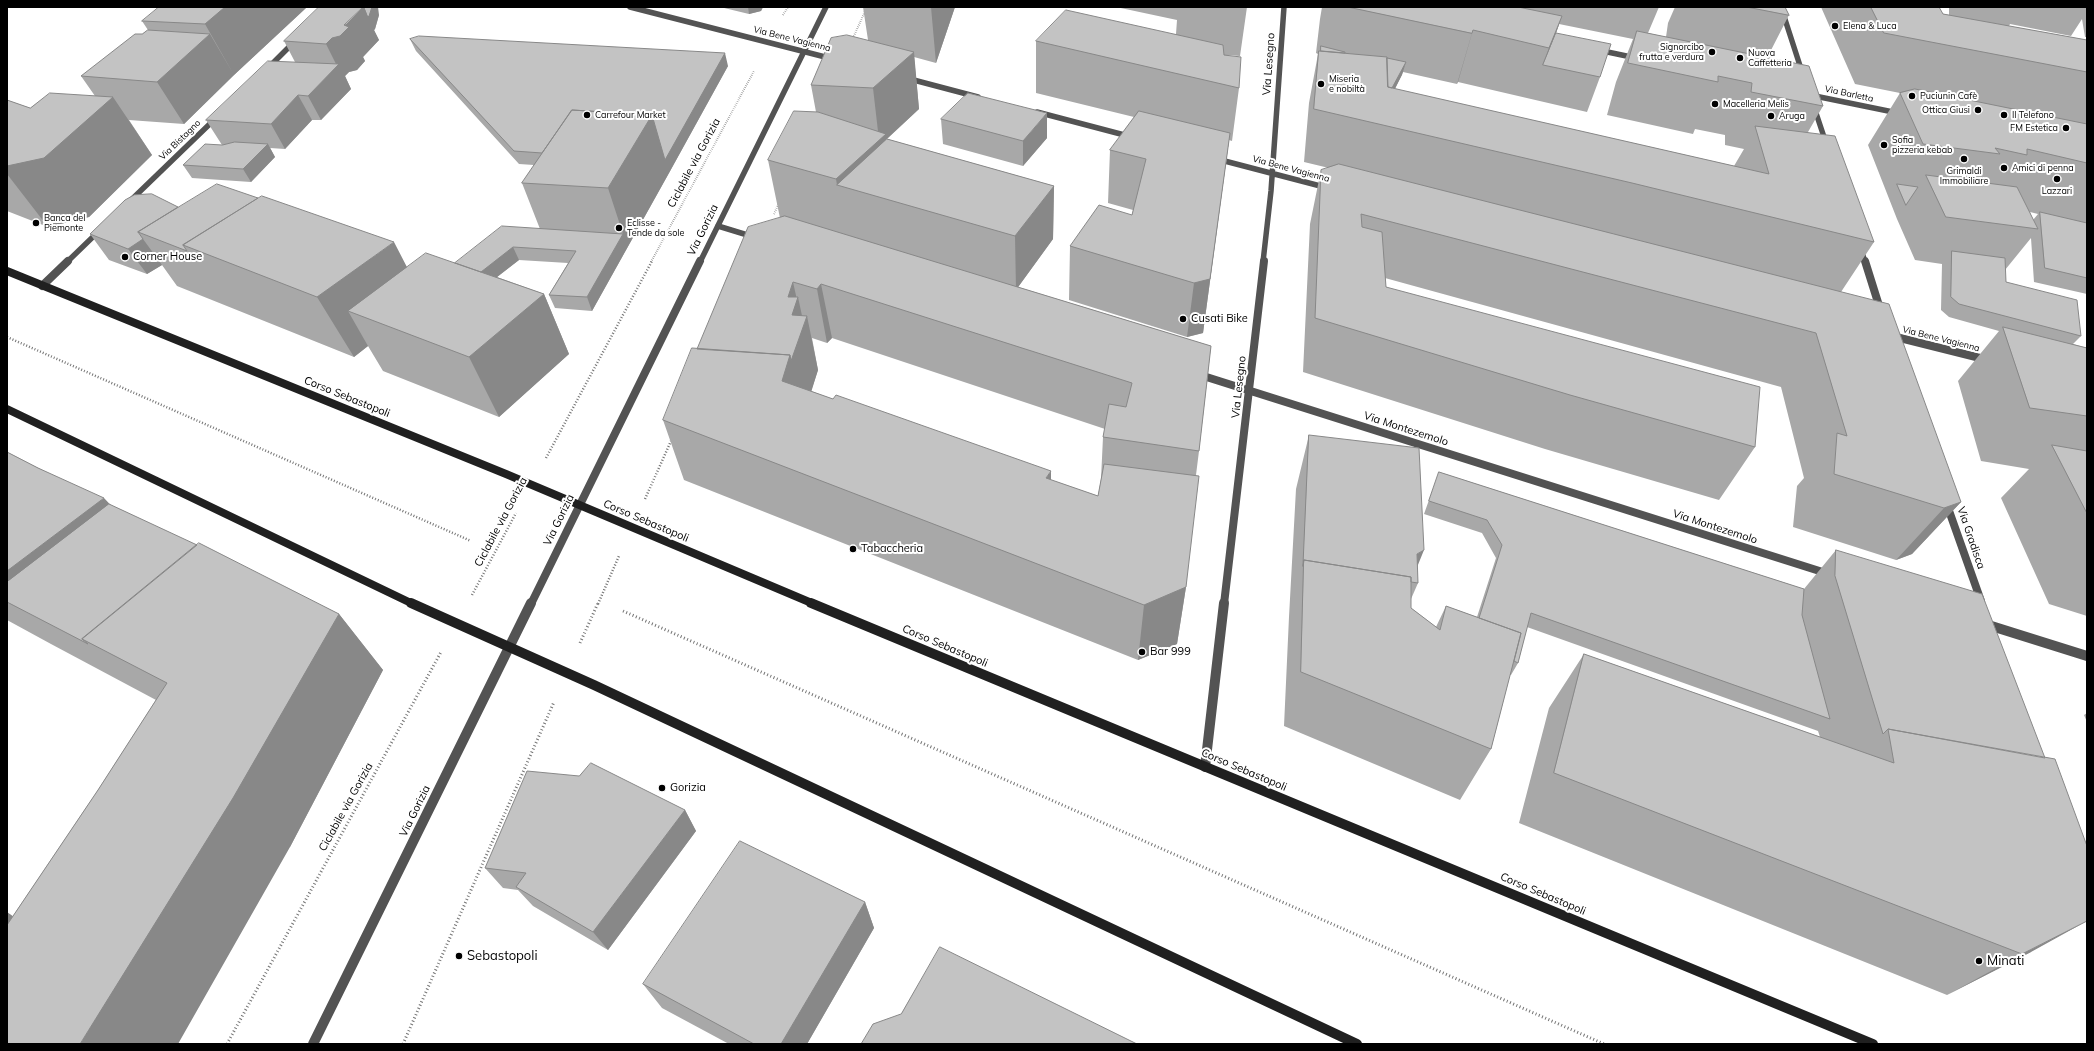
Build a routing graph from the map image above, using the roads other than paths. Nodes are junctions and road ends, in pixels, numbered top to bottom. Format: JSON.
{"nodes":[{"id":1,"x":630,"y":7,"type":"edge"},
{"id":2,"x":826,"y":7,"type":"edge"},
{"id":3,"x":1284,"y":7,"type":"edge"},
{"id":4,"x":1781,"y":7,"type":"edge"},
{"id":5,"x":297,"y":40,"type":"edge"},
{"id":6,"x":1589,"y":48,"type":"edge"},
{"id":7,"x":804,"y":51,"type":"junction"},
{"id":8,"x":1643,"y":60,"type":"edge"},
{"id":9,"x":843,"y":61,"type":"edge"},
{"id":10,"x":263,"y":73,"type":"edge"},
{"id":11,"x":897,"y":76,"type":"edge"},
{"id":12,"x":1806,"y":89,"type":"junction"},
{"id":13,"x":982,"y":98,"type":"edge"},
{"id":14,"x":1028,"y":110,"type":"edge"},
{"id":15,"x":223,"y":111,"type":"edge"},
{"id":16,"x":1905,"y":114,"type":"edge"},
{"id":17,"x":1136,"y":138,"type":"edge"},
{"id":18,"x":1828,"y":149,"type":"edge"},
{"id":19,"x":1213,"y":158,"type":"edge"},
{"id":20,"x":1272,"y":174,"type":"junction"},
{"id":21,"x":1334,"y":190,"type":"edge"},
{"id":22,"x":121,"y":209,"type":"edge"},
{"id":23,"x":104,"y":226,"type":"edge"},
{"id":24,"x":718,"y":226,"type":"junction"},
{"id":25,"x":1857,"y":238,"type":"edge"},
{"id":26,"x":762,"y":240,"type":"edge"},
{"id":27,"x":7,"y":272,"type":"edge"},
{"id":28,"x":42,"y":286,"type":"junction"},
{"id":29,"x":1994,"y":362,"type":"dead end"},
{"id":30,"x":1189,"y":372,"type":"edge"},
{"id":31,"x":1250,"y":390,"type":"junction"},
{"id":32,"x":7,"y":409,"type":"edge"},
{"id":33,"x":1946,"y":499,"type":"edge"},
{"id":34,"x":580,"y":506,"type":"junction"},
{"id":35,"x":1837,"y":577,"type":"edge"},
{"id":36,"x":1976,"y":621,"type":"edge"},
{"id":37,"x":1988,"y":622,"type":"junction"},
{"id":38,"x":509,"y":647,"type":"junction"},
{"id":39,"x":2087,"y":656,"type":"edge"},
{"id":40,"x":1205,"y":767,"type":"junction"},
{"id":41,"x":313,"y":1044,"type":"edge"},
{"id":42,"x":1357,"y":1044,"type":"edge"},
{"id":43,"x":1873,"y":1044,"type":"edge"}],
"edges":[{"from":1,"to":7,"type":"street","name":"Via Bene Vagienna"},
{"from":2,"to":7,"type":"street","name":"Via Gorizia"},
{"from":3,"to":20,"type":"street","name":"Via Lesegno"},
{"from":4,"to":12,"type":"street"},
{"from":5,"to":10,"type":"street"},
{"from":6,"to":8,"type":"street"},
{"from":7,"to":9,"type":"street","name":"Via Bene Vagienna"},
{"from":7,"to":24,"type":"street","name":"Via Gorizia"},
{"from":11,"to":13,"type":"street"},
{"from":12,"to":16,"type":"street","name":"Via Barletta"},
{"from":12,"to":18,"type":"street"},
{"from":14,"to":17,"type":"street"},
{"from":15,"to":22,"type":"street","name":"Via Bistagno"},
{"from":19,"to":20,"type":"street","name":"Via Bene Vagienna"},
{"from":20,"to":21,"type":"street","name":"Via Bene Vagienna"},
{"from":20,"to":31,"type":"street","name":"Via Lesegno"},
{"from":23,"to":28,"type":"street"},
{"from":24,"to":26,"type":"street"},
{"from":24,"to":34,"type":"street","name":"Via Gorizia"},
{"from":25,"to":29,"type":"street","name":"Via Bene Vagienna"},
{"from":27,"to":28,"type":"main road","name":"Corso Sebastopoli"},
{"from":28,"to":34,"type":"main road","name":"Corso Sebastopoli"},
{"from":30,"to":31,"type":"street","name":"Via Montezemolo"},
{"from":31,"to":35,"type":"street","name":"Via Montezemolo"},
{"from":31,"to":40,"type":"street","name":"Via Lesegno"},
{"from":32,"to":38,"type":"main road"},
{"from":33,"to":37,"type":"street","name":"Via Gradisca"},
{"from":34,"to":38,"type":"street","name":"Via Gorizia"},
{"from":34,"to":40,"type":"main road","name":"Corso Sebastopoli"},
{"from":36,"to":37,"type":"street"},
{"from":37,"to":39,"type":"street"},
{"from":38,"to":41,"type":"street","name":"Via Gorizia"},
{"from":38,"to":42,"type":"main road"},
{"from":40,"to":43,"type":"main road","name":"Corso Sebastopoli"}]}
